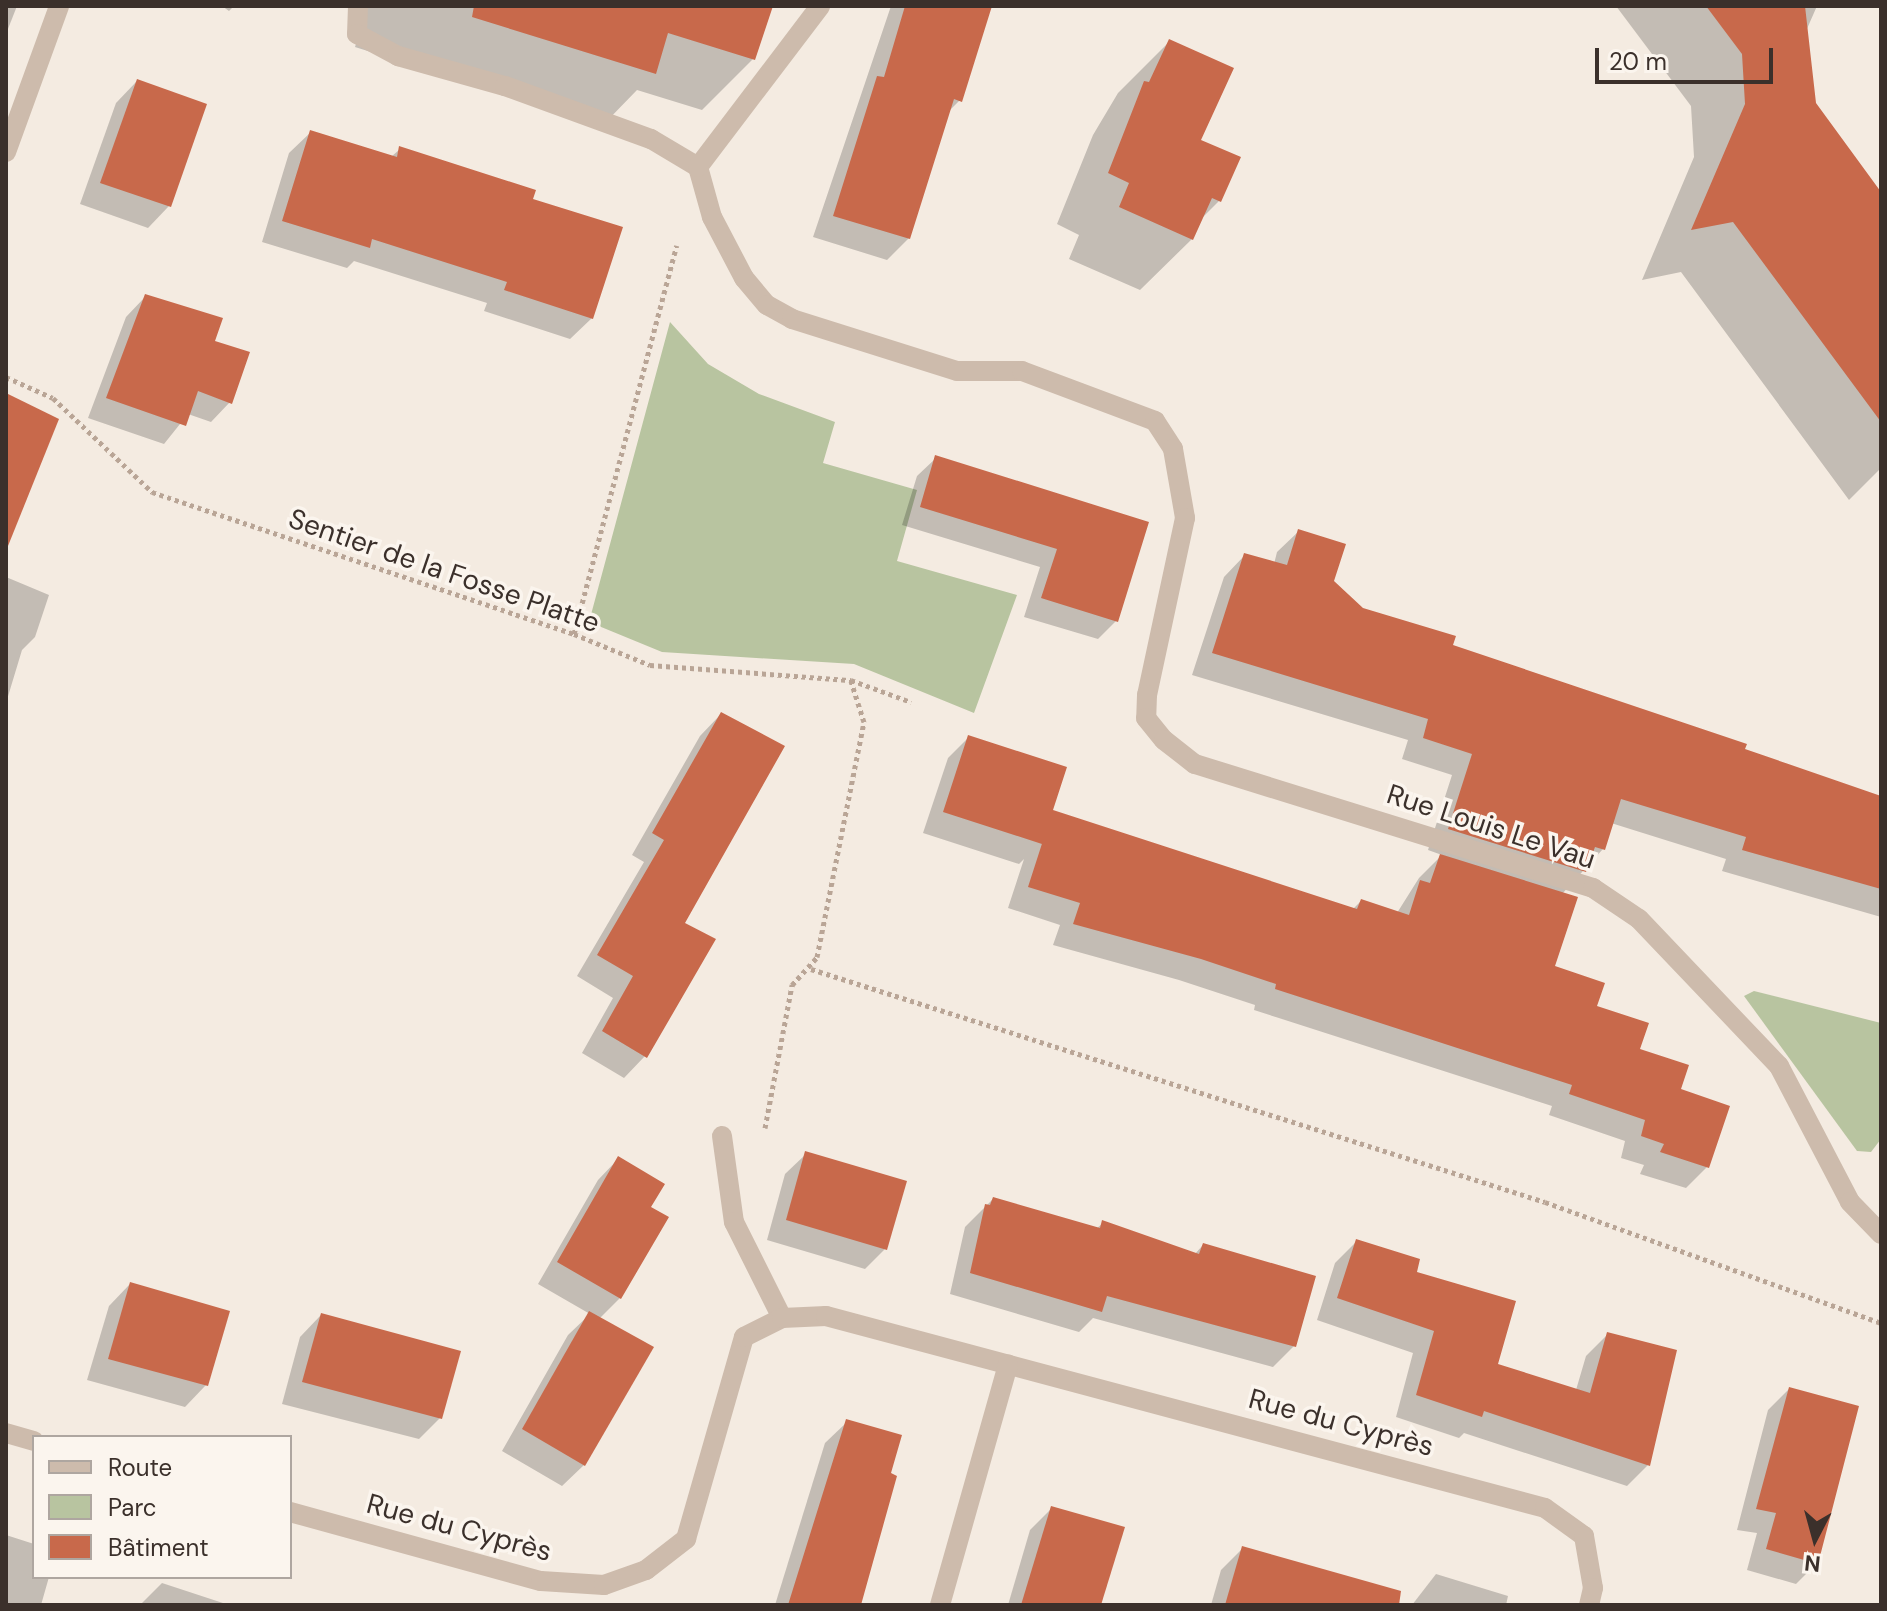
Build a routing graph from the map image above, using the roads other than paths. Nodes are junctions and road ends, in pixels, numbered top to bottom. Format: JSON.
{"nodes":[{"id":1,"x":59,"y":6,"type":"edge"},
{"id":2,"x":358,"y":6,"type":"edge"},
{"id":3,"x":820,"y":6,"type":"edge"},
{"id":4,"x":6,"y":152,"type":"edge"},
{"id":5,"x":698,"y":167,"type":"junction"},
{"id":6,"x":722,"y":1136,"type":"dead end"},
{"id":7,"x":1881,"y":1234,"type":"edge"},
{"id":8,"x":782,"y":1318,"type":"junction"},
{"id":9,"x":1008,"y":1364,"type":"junction"},
{"id":10,"x":6,"y":1433,"type":"edge"},
{"id":11,"x":32,"y":1440,"type":"edge"},
{"id":12,"x":292,"y":1513,"type":"edge"},
{"id":13,"x":940,"y":1605,"type":"edge"},
{"id":14,"x":1589,"y":1605,"type":"edge"}],
"edges":[{"from":1,"to":4,"type":"street"},
{"from":2,"to":5,"type":"street"},
{"from":3,"to":5,"type":"street"},
{"from":5,"to":7,"type":"street","name":"Rue Louis Le Vau"},
{"from":6,"to":8,"type":"street"},
{"from":8,"to":9,"type":"street","name":"Rue du Cyprès"},
{"from":8,"to":12,"type":"street","name":"Rue du Cyprès"},
{"from":9,"to":13,"type":"street"},
{"from":9,"to":14,"type":"street","name":"Rue du Cyprès"},
{"from":10,"to":11,"type":"street"}]}
